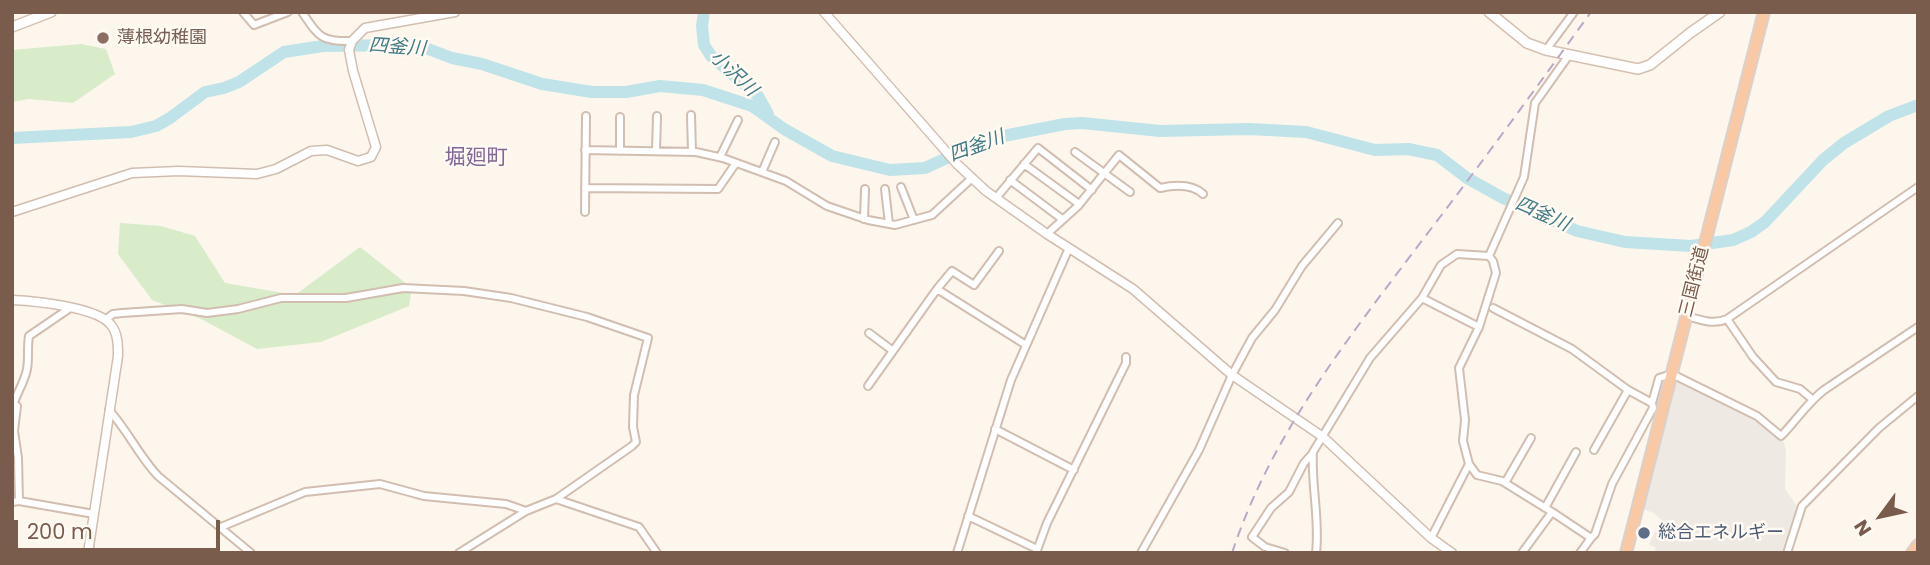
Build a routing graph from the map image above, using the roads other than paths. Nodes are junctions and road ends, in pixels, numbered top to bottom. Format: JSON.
{"nodes":[{"id":1,"x":51,"y":12,"type":"edge"},
{"id":2,"x":243,"y":12,"type":"edge"},
{"id":3,"x":288,"y":12,"type":"edge"},
{"id":4,"x":302,"y":12,"type":"edge"},
{"id":5,"x":455,"y":12,"type":"edge"},
{"id":6,"x":824,"y":12,"type":"edge"},
{"id":7,"x":1489,"y":12,"type":"edge"},
{"id":8,"x":1574,"y":12,"type":"edge"},
{"id":9,"x":1720,"y":12,"type":"edge"},
{"id":10,"x":1764,"y":12,"type":"edge"},
{"id":11,"x":12,"y":27,"type":"edge"},
{"id":12,"x":352,"y":41,"type":"junction"},
{"id":13,"x":1546,"y":50,"type":"junction"},
{"id":14,"x":1569,"y":55,"type":"junction"},
{"id":15,"x":691,"y":115,"type":"dead end"},
{"id":16,"x":586,"y":116,"type":"dead end"},
{"id":17,"x":657,"y":116,"type":"dead end"},
{"id":18,"x":620,"y":117,"type":"dead end"},
{"id":19,"x":738,"y":120,"type":"dead end"},
{"id":20,"x":775,"y":142,"type":"dead end"},
{"id":21,"x":585,"y":150,"type":"junction"},
{"id":22,"x":620,"y":150,"type":"junction"},
{"id":23,"x":656,"y":151,"type":"junction"},
{"id":24,"x":692,"y":152,"type":"junction"},
{"id":25,"x":1076,"y":152,"type":"dead end"},
{"id":26,"x":720,"y":157,"type":"junction"},
{"id":27,"x":736,"y":163,"type":"junction"},
{"id":28,"x":1024,"y":164,"type":"junction"},
{"id":29,"x":762,"y":172,"type":"junction"},
{"id":30,"x":1105,"y":173,"type":"junction"},
{"id":31,"x":972,"y":178,"type":"junction"},
{"id":32,"x":1010,"y":180,"type":"junction"},
{"id":33,"x":901,"y":187,"type":"dead end"},
{"id":34,"x":1918,"y":187,"type":"edge"},
{"id":35,"x":585,"y":188,"type":"junction"},
{"id":36,"x":865,"y":188,"type":"dead end"},
{"id":37,"x":884,"y":189,"type":"dead end"},
{"id":38,"x":1093,"y":190,"type":"junction"},
{"id":39,"x":1130,"y":192,"type":"dead end"},
{"id":40,"x":1202,"y":194,"type":"dead end"},
{"id":41,"x":996,"y":198,"type":"junction"},
{"id":42,"x":1079,"y":204,"type":"junction"},
{"id":43,"x":12,"y":212,"type":"edge"},
{"id":44,"x":585,"y":212,"type":"dead end"},
{"id":45,"x":864,"y":219,"type":"junction"},
{"id":46,"x":914,"y":219,"type":"junction"},
{"id":47,"x":1062,"y":219,"type":"junction"},
{"id":48,"x":1338,"y":223,"type":"dead end"},
{"id":49,"x":889,"y":224,"type":"junction"},
{"id":50,"x":1047,"y":234,"type":"junction"},
{"id":51,"x":1069,"y":248,"type":"junction"},
{"id":52,"x":999,"y":251,"type":"dead end"},
{"id":53,"x":1489,"y":256,"type":"junction"},
{"id":54,"x":937,"y":289,"type":"junction"},
{"id":55,"x":1422,"y":298,"type":"junction"},
{"id":56,"x":12,"y":300,"type":"edge"},
{"id":57,"x":69,"y":308,"type":"junction"},
{"id":58,"x":1493,"y":308,"type":"dead end"},
{"id":59,"x":1687,"y":316,"type":"junction"},
{"id":60,"x":1727,"y":318,"type":"junction"},
{"id":61,"x":105,"y":320,"type":"junction"},
{"id":62,"x":1479,"y":327,"type":"junction"},
{"id":63,"x":1918,"y":327,"type":"edge"},
{"id":64,"x":869,"y":333,"type":"dead end"},
{"id":65,"x":1026,"y":345,"type":"junction"},
{"id":66,"x":893,"y":351,"type":"junction"},
{"id":67,"x":1126,"y":357,"type":"dead end"},
{"id":68,"x":1672,"y":374,"type":"junction"},
{"id":69,"x":1232,"y":375,"type":"junction"},
{"id":70,"x":868,"y":387,"type":"dead end"},
{"id":71,"x":1628,"y":390,"type":"junction"},
{"id":72,"x":19,"y":394,"type":"junction"},
{"id":73,"x":1918,"y":396,"type":"edge"},
{"id":74,"x":1812,"y":400,"type":"junction"},
{"id":75,"x":1652,"y":403,"type":"junction"},
{"id":76,"x":109,"y":410,"type":"junction"},
{"id":77,"x":12,"y":411,"type":"edge"},
{"id":78,"x":995,"y":429,"type":"junction"},
{"id":79,"x":1323,"y":437,"type":"junction"},
{"id":80,"x":1531,"y":438,"type":"dead end"},
{"id":81,"x":1594,"y":450,"type":"dead end"},
{"id":82,"x":1313,"y":452,"type":"junction"},
{"id":83,"x":1576,"y":452,"type":"dead end"},
{"id":84,"x":1469,"y":464,"type":"junction"},
{"id":85,"x":1074,"y":470,"type":"junction"},
{"id":86,"x":1505,"y":483,"type":"junction"},
{"id":87,"x":555,"y":499,"type":"junction"},
{"id":88,"x":16,"y":501,"type":"edge"},
{"id":89,"x":1548,"y":510,"type":"junction"},
{"id":90,"x":526,"y":511,"type":"junction"},
{"id":91,"x":94,"y":513,"type":"junction"},
{"id":92,"x":968,"y":516,"type":"junction"},
{"id":93,"x":222,"y":527,"type":"junction"},
{"id":94,"x":1431,"y":538,"type":"junction"},
{"id":95,"x":1591,"y":538,"type":"junction"},
{"id":96,"x":1918,"y":545,"type":"edge"},
{"id":97,"x":1037,"y":551,"type":"edge"},
{"id":98,"x":1318,"y":552,"type":"edge"},
{"id":99,"x":88,"y":553,"type":"edge"},
{"id":100,"x":251,"y":553,"type":"edge"},
{"id":101,"x":459,"y":553,"type":"edge"},
{"id":102,"x":657,"y":553,"type":"edge"},
{"id":103,"x":957,"y":553,"type":"edge"},
{"id":104,"x":1141,"y":553,"type":"edge"},
{"id":105,"x":1285,"y":553,"type":"edge"},
{"id":106,"x":1452,"y":553,"type":"edge"},
{"id":107,"x":1522,"y":553,"type":"edge"},
{"id":108,"x":1580,"y":553,"type":"edge"},
{"id":109,"x":1626,"y":553,"type":"edge"},
{"id":110,"x":1787,"y":553,"type":"edge"},
{"id":111,"x":1912,"y":553,"type":"edge"}],
"edges":[{"from":1,"to":11,"type":"main road"},
{"from":2,"to":3,"type":"street"},
{"from":4,"to":12,"type":"street"},
{"from":5,"to":12,"type":"street"},
{"from":6,"to":31,"type":"street"},
{"from":7,"to":13,"type":"main road"},
{"from":8,"to":13,"type":"street"},
{"from":9,"to":14,"type":"main road"},
{"from":10,"to":59,"type":"highway","name":"三国街道"},
{"from":12,"to":43,"type":"street"},
{"from":13,"to":14,"type":"main road"},
{"from":14,"to":53,"type":"street"},
{"from":15,"to":24,"type":"street"},
{"from":16,"to":21,"type":"street"},
{"from":17,"to":23,"type":"street"},
{"from":18,"to":22,"type":"street"},
{"from":19,"to":26,"type":"street"},
{"from":20,"to":29,"type":"street"},
{"from":21,"to":22,"type":"street"},
{"from":21,"to":35,"type":"street"},
{"from":22,"to":23,"type":"street"},
{"from":23,"to":24,"type":"street"},
{"from":24,"to":26,"type":"street"},
{"from":25,"to":30,"type":"street"},
{"from":26,"to":27,"type":"street"},
{"from":27,"to":29,"type":"street"},
{"from":27,"to":35,"type":"street"},
{"from":28,"to":32,"type":"street"},
{"from":28,"to":38,"type":"street"},
{"from":28,"to":42,"type":"street"},
{"from":29,"to":45,"type":"street"},
{"from":30,"to":38,"type":"street"},
{"from":30,"to":39,"type":"street"},
{"from":30,"to":40,"type":"street"},
{"from":31,"to":41,"type":"street"},
{"from":31,"to":46,"type":"street"},
{"from":32,"to":41,"type":"street"},
{"from":32,"to":47,"type":"street"},
{"from":33,"to":46,"type":"street"},
{"from":34,"to":60,"type":"street"},
{"from":35,"to":44,"type":"street"},
{"from":36,"to":45,"type":"street"},
{"from":37,"to":49,"type":"street"},
{"from":38,"to":42,"type":"street"},
{"from":41,"to":50,"type":"street"},
{"from":42,"to":47,"type":"street"},
{"from":45,"to":49,"type":"street"},
{"from":46,"to":49,"type":"street"},
{"from":47,"to":50,"type":"street"},
{"from":48,"to":69,"type":"street"},
{"from":50,"to":51,"type":"street"},
{"from":51,"to":65,"type":"street"},
{"from":51,"to":69,"type":"street"},
{"from":52,"to":54,"type":"street"},
{"from":53,"to":55,"type":"street"},
{"from":53,"to":62,"type":"street"},
{"from":54,"to":65,"type":"street"},
{"from":54,"to":66,"type":"street"},
{"from":55,"to":62,"type":"street"},
{"from":55,"to":79,"type":"street"},
{"from":56,"to":57,"type":"street"},
{"from":57,"to":61,"type":"street"},
{"from":57,"to":72,"type":"street"},
{"from":58,"to":71,"type":"street"},
{"from":59,"to":60,"type":"street"},
{"from":59,"to":68,"type":"highway","name":"三国街道"},
{"from":60,"to":74,"type":"street"},
{"from":61,"to":76,"type":"street"},
{"from":61,"to":87,"type":"street"},
{"from":62,"to":84,"type":"street"},
{"from":63,"to":74,"type":"street"},
{"from":64,"to":66,"type":"street"},
{"from":65,"to":78,"type":"street"},
{"from":66,"to":70,"type":"street"},
{"from":67,"to":85,"type":"street"},
{"from":68,"to":74,"type":"street"},
{"from":68,"to":75,"type":"street"},
{"from":68,"to":109,"type":"highway","name":"三国街道"},
{"from":69,"to":79,"type":"street"},
{"from":69,"to":104,"type":"street"},
{"from":71,"to":75,"type":"street"},
{"from":71,"to":81,"type":"street"},
{"from":72,"to":77,"type":"street"},
{"from":72,"to":88,"type":"street"},
{"from":73,"to":110,"type":"street"},
{"from":75,"to":95,"type":"street"},
{"from":76,"to":91,"type":"street"},
{"from":76,"to":93,"type":"street"},
{"from":78,"to":85,"type":"street"},
{"from":78,"to":92,"type":"street"},
{"from":79,"to":82,"type":"street"},
{"from":79,"to":94,"type":"street"},
{"from":80,"to":86,"type":"street"},
{"from":82,"to":98,"type":"street"},
{"from":82,"to":105,"type":"street"},
{"from":83,"to":89,"type":"street"},
{"from":84,"to":86,"type":"street"},
{"from":84,"to":94,"type":"street"},
{"from":85,"to":97,"type":"street"},
{"from":86,"to":89,"type":"street"},
{"from":87,"to":90,"type":"street"},
{"from":87,"to":102,"type":"street"},
{"from":88,"to":91,"type":"street"},
{"from":89,"to":95,"type":"street"},
{"from":89,"to":107,"type":"street"},
{"from":90,"to":93,"type":"street"},
{"from":90,"to":101,"type":"street"},
{"from":91,"to":99,"type":"street"},
{"from":92,"to":97,"type":"street"},
{"from":92,"to":103,"type":"street"},
{"from":93,"to":100,"type":"street"},
{"from":94,"to":106,"type":"street"},
{"from":95,"to":108,"type":"street"},
{"from":96,"to":111,"type":"highway"}]}
